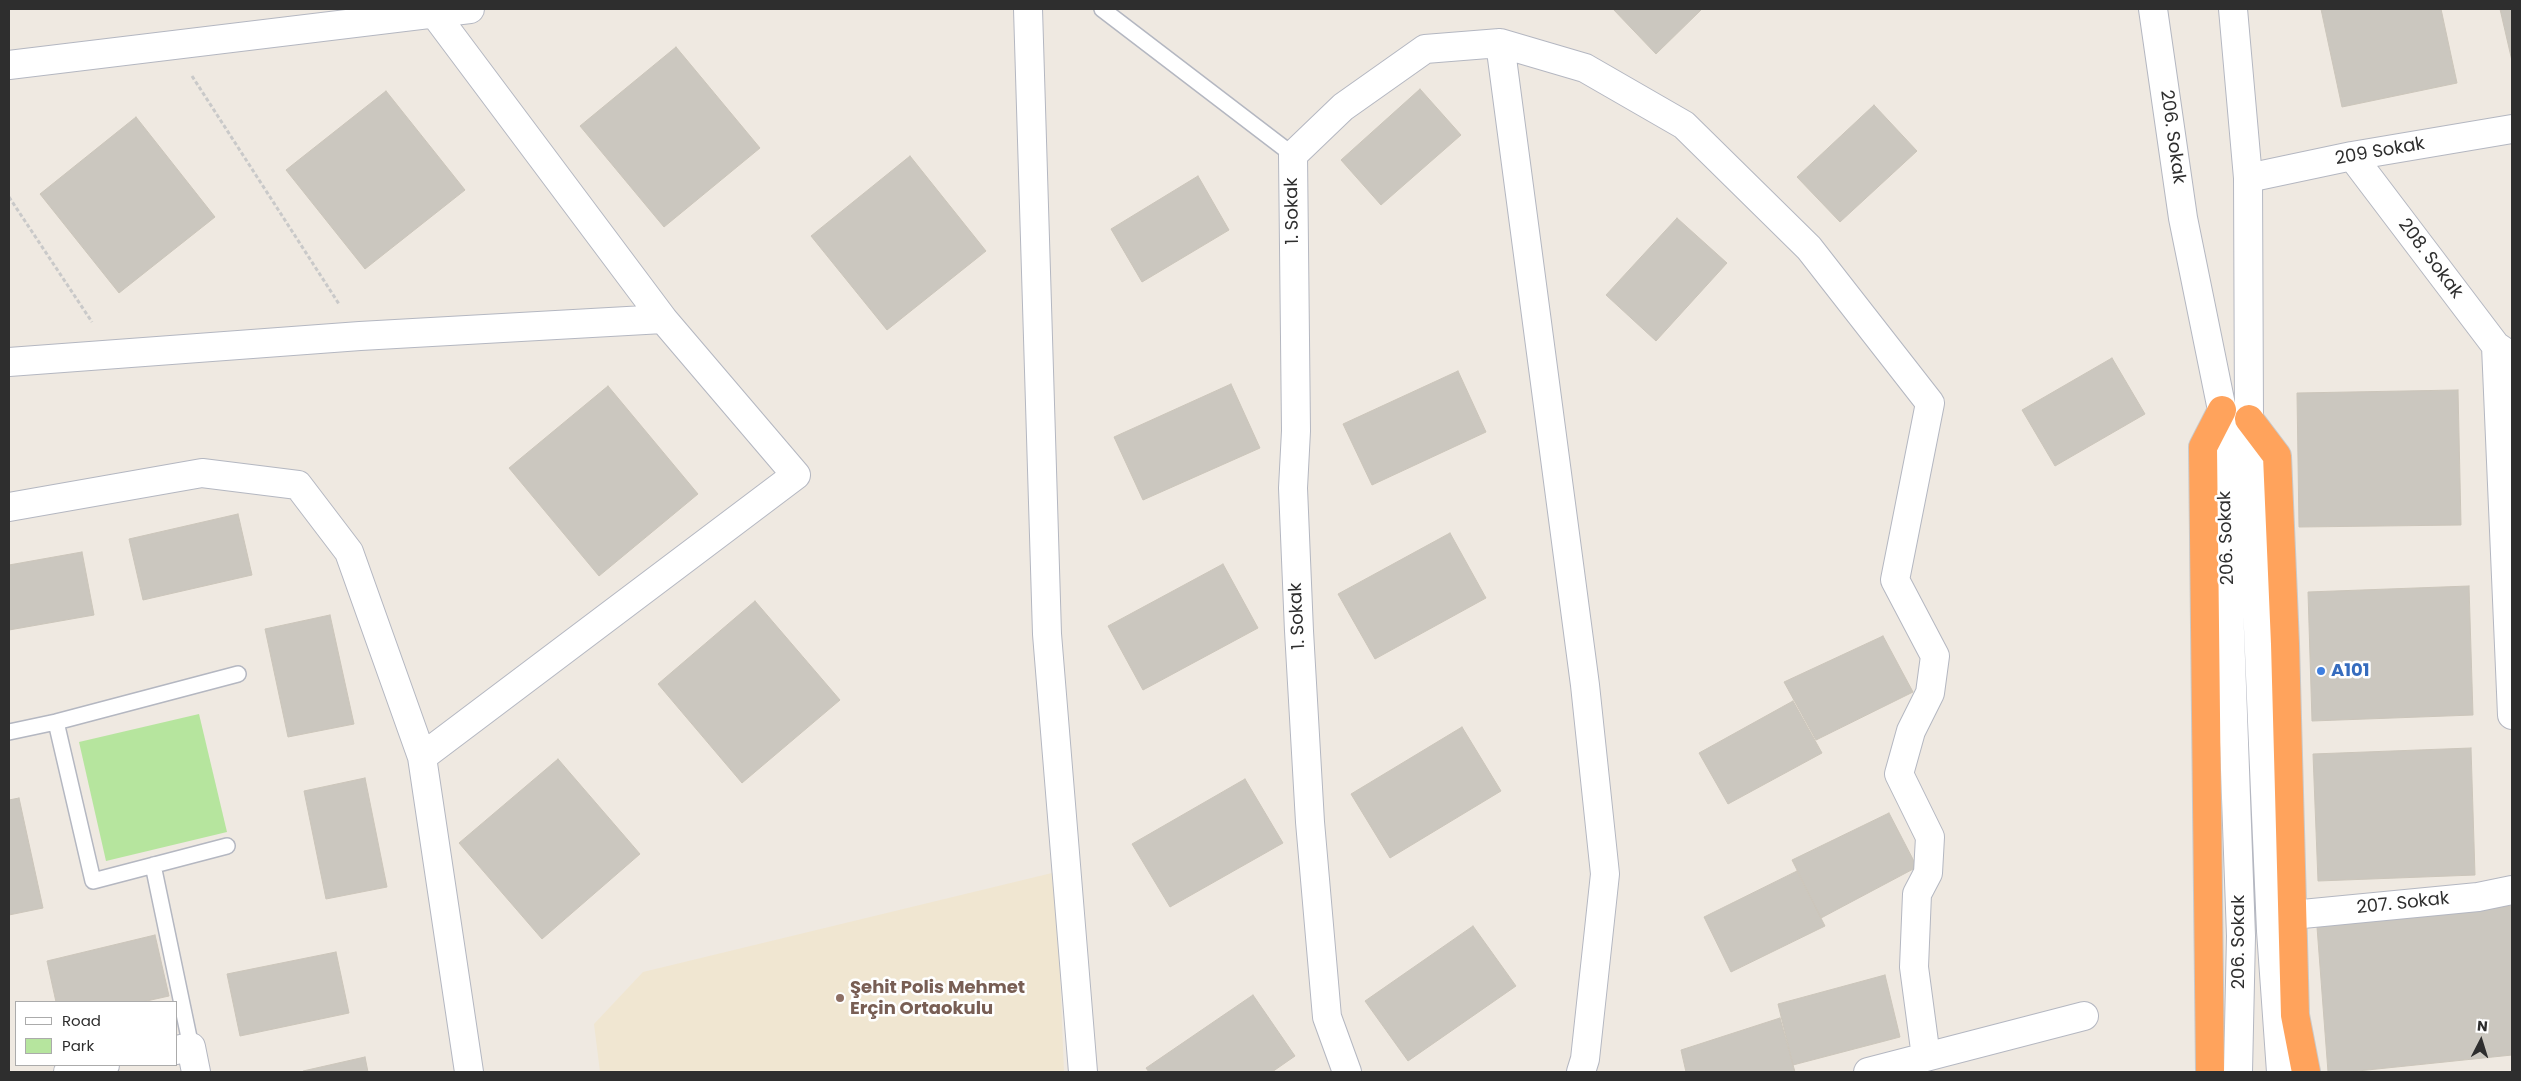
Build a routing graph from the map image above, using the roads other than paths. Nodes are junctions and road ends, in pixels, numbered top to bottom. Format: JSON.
{"nodes":[{"id":1,"x":470,"y":9,"type":"edge"},
{"id":2,"x":1028,"y":9,"type":"edge"},
{"id":3,"x":1102,"y":9,"type":"edge"},
{"id":4,"x":2153,"y":9,"type":"edge"},
{"id":5,"x":2233,"y":9,"type":"edge"},
{"id":6,"x":434,"y":13,"type":"junction"},
{"id":7,"x":1500,"y":43,"type":"junction"},
{"id":8,"x":9,"y":65,"type":"edge"},
{"id":9,"x":2512,"y":129,"type":"edge"},
{"id":10,"x":1293,"y":156,"type":"junction"},
{"id":11,"x":2352,"y":156,"type":"junction"},
{"id":12,"x":2248,"y":178,"type":"junction"},
{"id":13,"x":663,"y":319,"type":"junction"},
{"id":14,"x":2504,"y":351,"type":"edge"},
{"id":15,"x":9,"y":362,"type":"edge"},
{"id":16,"x":2222,"y":410,"type":"junction"},
{"id":17,"x":2249,"y":419,"type":"junction"},
{"id":18,"x":9,"y":507,"type":"edge"},
{"id":19,"x":238,"y":674,"type":"dead end"},
{"id":20,"x":2512,"y":715,"type":"edge"},
{"id":21,"x":56,"y":722,"type":"junction"},
{"id":22,"x":9,"y":732,"type":"edge"},
{"id":23,"x":422,"y":757,"type":"junction"},
{"id":24,"x":226,"y":846,"type":"dead end"},
{"id":25,"x":153,"y":865,"type":"junction"},
{"id":26,"x":2512,"y":890,"type":"edge"},
{"id":27,"x":2292,"y":915,"type":"junction"},
{"id":28,"x":178,"y":1001,"type":"edge"},
{"id":29,"x":178,"y":1001,"type":"edge"},
{"id":30,"x":2084,"y":1016,"type":"dead end"},
{"id":31,"x":188,"y":1056,"type":"edge"},
{"id":32,"x":1926,"y":1057,"type":"junction"},
{"id":33,"x":100,"y":1066,"type":"edge"},
{"id":34,"x":68,"y":1072,"type":"edge"},
{"id":35,"x":469,"y":1072,"type":"edge"},
{"id":36,"x":1083,"y":1072,"type":"edge"},
{"id":37,"x":1347,"y":1072,"type":"edge"},
{"id":38,"x":1581,"y":1072,"type":"edge"},
{"id":39,"x":1868,"y":1072,"type":"edge"},
{"id":40,"x":2210,"y":1072,"type":"edge"},
{"id":41,"x":2238,"y":1072,"type":"edge"},
{"id":42,"x":2281,"y":1072,"type":"edge"},
{"id":43,"x":2306,"y":1072,"type":"edge"}],
"edges":[{"from":1,"to":6,"type":"street"},
{"from":2,"to":36,"type":"street"},
{"from":3,"to":10,"type":"lane"},
{"from":4,"to":16,"type":"street","name":"206. Sokak"},
{"from":5,"to":12,"type":"street"},
{"from":6,"to":8,"type":"street"},
{"from":6,"to":13,"type":"street"},
{"from":7,"to":10,"type":"street"},
{"from":7,"to":32,"type":"street"},
{"from":7,"to":38,"type":"street"},
{"from":9,"to":11,"type":"street","name":"209 Sokak"},
{"from":10,"to":37,"type":"street","name":"1. Sokak"},
{"from":11,"to":12,"type":"street","name":"209 Sokak"},
{"from":11,"to":14,"type":"street","name":"208. Sokak"},
{"from":12,"to":17,"type":"street"},
{"from":13,"to":15,"type":"street"},
{"from":13,"to":23,"type":"street"},
{"from":14,"to":20,"type":"street"},
{"from":16,"to":40,"type":"highway"},
{"from":16,"to":41,"type":"street","name":"206. Sokak"},
{"from":17,"to":27,"type":"highway"},
{"from":17,"to":42,"type":"street"},
{"from":18,"to":23,"type":"street"},
{"from":19,"to":21,"type":"lane"},
{"from":21,"to":22,"type":"lane"},
{"from":21,"to":25,"type":"lane"},
{"from":23,"to":35,"type":"street"},
{"from":24,"to":25,"type":"lane"},
{"from":25,"to":28,"type":"lane"},
{"from":26,"to":27,"type":"street","name":"207. Sokak"},
{"from":27,"to":43,"type":"highway"},
{"from":29,"to":31,"type":"lane"},
{"from":30,"to":32,"type":"street"},
{"from":32,"to":39,"type":"street"},
{"from":33,"to":34,"type":"street"}]}
